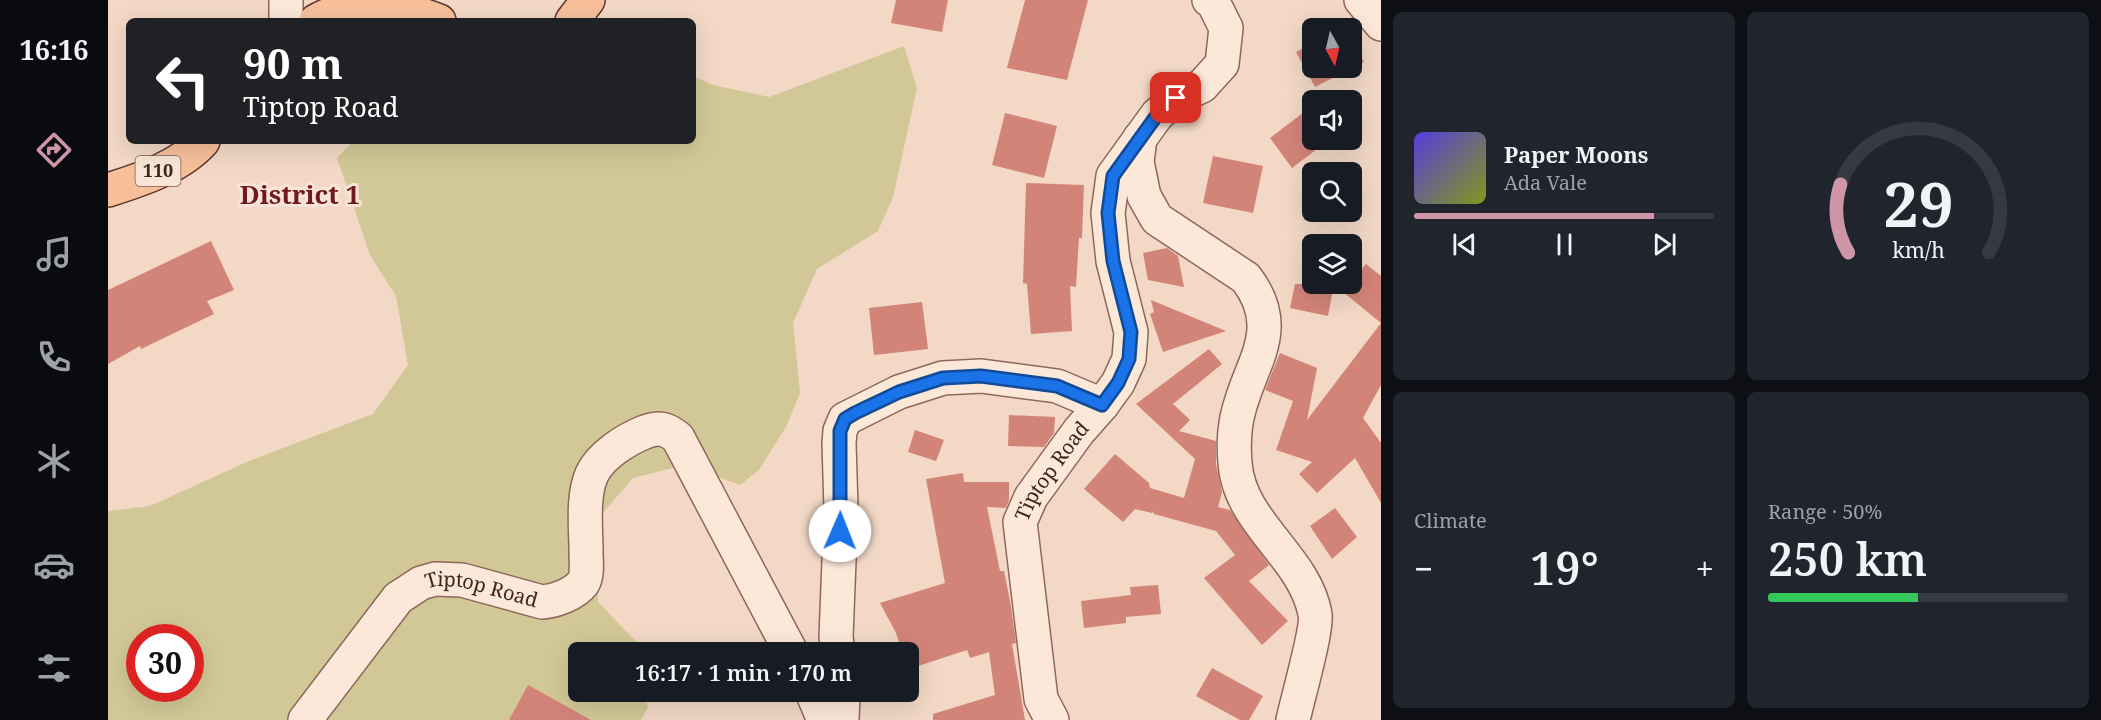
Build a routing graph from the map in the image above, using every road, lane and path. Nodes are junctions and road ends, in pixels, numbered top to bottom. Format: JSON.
{"nodes":[{"id":1,"x":286,"y":0,"type":"edge"},
{"id":2,"x":588,"y":0,"type":"edge"},
{"id":3,"x":1209,"y":0,"type":"edge"},
{"id":4,"x":1360,"y":0,"type":"edge"},
{"id":5,"x":286,"y":18,"type":"edge"},
{"id":6,"x":321,"y":18,"type":"edge"},
{"id":7,"x":429,"y":18,"type":"edge"},
{"id":8,"x":574,"y":18,"type":"edge"},
{"id":9,"x":1381,"y":24,"type":"edge"},
{"id":10,"x":1140,"y":138,"type":"junction"},
{"id":11,"x":199,"y":144,"type":"edge"},
{"id":12,"x":108,"y":190,"type":"edge"},
{"id":13,"x":1102,"y":405,"type":"junction"},
{"id":14,"x":786,"y":642,"type":"edge"},
{"id":15,"x":837,"y":642,"type":"edge"},
{"id":16,"x":816,"y":702,"type":"edge"},
{"id":17,"x":843,"y":702,"type":"edge"},
{"id":18,"x":304,"y":720,"type":"edge"},
{"id":19,"x":824,"y":720,"type":"edge"},
{"id":20,"x":842,"y":720,"type":"edge"},
{"id":21,"x":1052,"y":720,"type":"edge"},
{"id":22,"x":1293,"y":720,"type":"edge"}],
"edges":[{"from":1,"to":5,"type":"street"},
{"from":2,"to":8,"type":"main road"},
{"from":3,"to":10,"type":"street","name":"Tiptop Road"},
{"from":4,"to":9,"type":"street"},
{"from":6,"to":7,"type":"main road"},
{"from":10,"to":13,"type":"street","name":"Tiptop Road"},
{"from":10,"to":22,"type":"street"},
{"from":11,"to":12,"type":"main road","number":"110"},
{"from":13,"to":15,"type":"street"},
{"from":13,"to":21,"type":"street","name":"Tiptop Road"},
{"from":14,"to":18,"type":"street","name":"Tiptop Road"},
{"from":16,"to":19,"type":"street"},
{"from":17,"to":20,"type":"street"}]}
